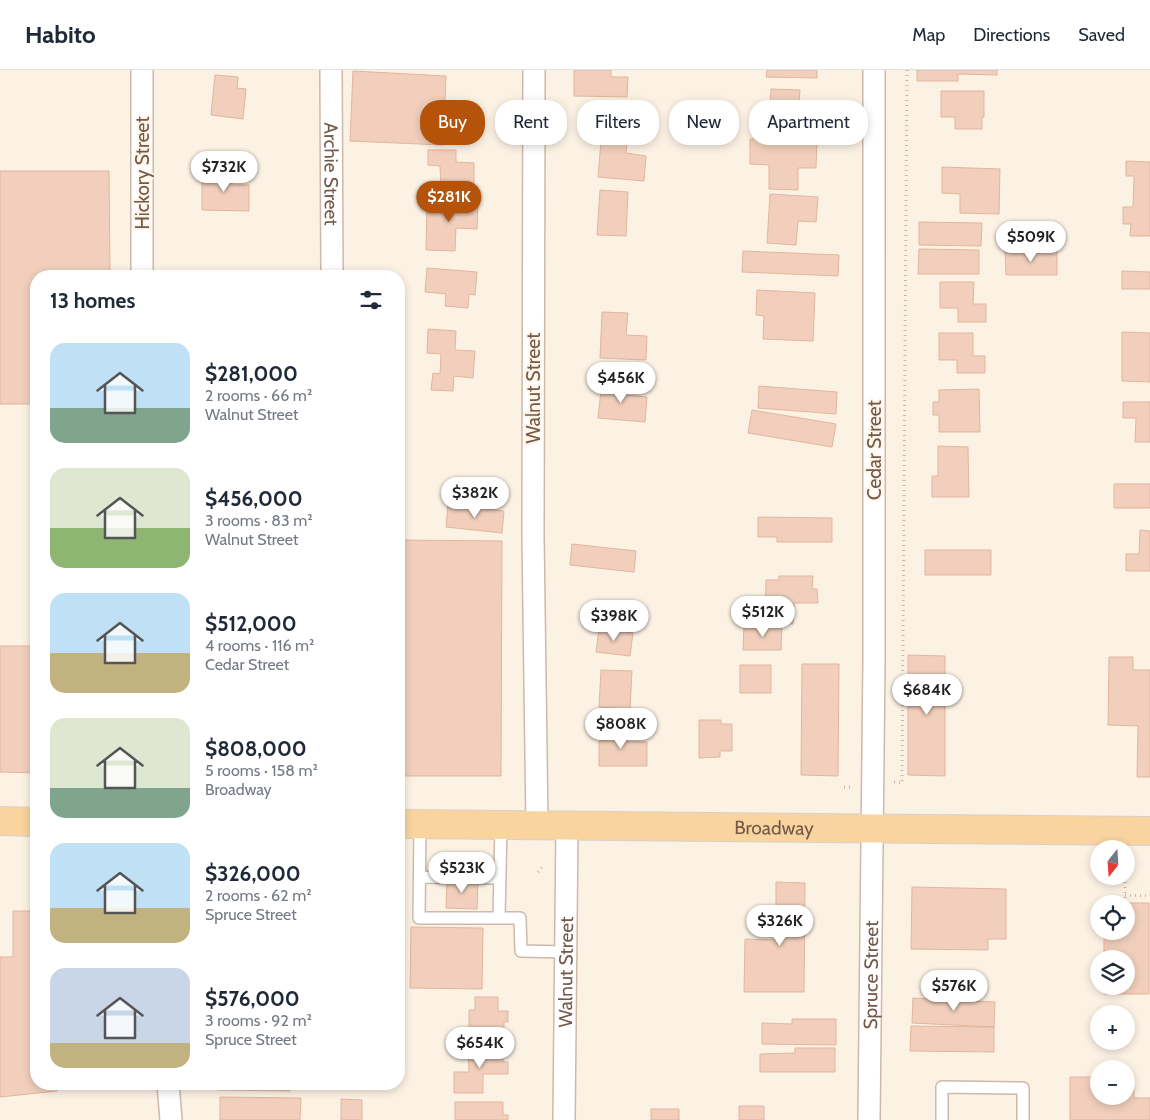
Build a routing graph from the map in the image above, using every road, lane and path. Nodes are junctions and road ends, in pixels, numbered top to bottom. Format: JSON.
{"nodes":[{"id":1,"x":142,"y":70,"type":"edge"},
{"id":2,"x":331,"y":70,"type":"edge"},
{"id":3,"x":534,"y":70,"type":"edge"},
{"id":4,"x":874,"y":70,"type":"edge"},
{"id":5,"x":907,"y":70,"type":"edge"},
{"id":6,"x":142,"y":270,"type":"edge"},
{"id":7,"x":332,"y":270,"type":"edge"},
{"id":8,"x":902,"y":783,"type":"dead end"},
{"id":9,"x":0,"y":821,"type":"edge"},
{"id":10,"x":30,"y":822,"type":"edge"},
{"id":11,"x":409,"y":824,"type":"edge"},
{"id":12,"x":501,"y":825,"type":"junction"},
{"id":13,"x":537,"y":825,"type":"junction"},
{"id":14,"x":567,"y":826,"type":"junction"},
{"id":15,"x":872,"y":829,"type":"junction"},
{"id":16,"x":1150,"y":831,"type":"edge"},
{"id":17,"x":544,"y":866,"type":"dead end"},
{"id":18,"x":538,"y":872,"type":"dead end"},
{"id":19,"x":420,"y":877,"type":"junction"},
{"id":20,"x":499,"y":878,"type":"junction"},
{"id":21,"x":1125,"y":885,"type":"edge"},
{"id":22,"x":1150,"y":896,"type":"edge"},
{"id":23,"x":499,"y":918,"type":"junction"},
{"id":24,"x":566,"y":952,"type":"junction"},
{"id":25,"x":168,"y":1090,"type":"edge"},
{"id":26,"x":171,"y":1120,"type":"edge"},
{"id":27,"x":564,"y":1120,"type":"edge"},
{"id":28,"x":869,"y":1120,"type":"edge"},
{"id":29,"x":942,"y":1120,"type":"edge"},
{"id":30,"x":1023,"y":1120,"type":"edge"}],
"edges":[{"from":1,"to":6,"type":"street","name":"Hickory Street"},
{"from":2,"to":7,"type":"street","name":"Archie Street"},
{"from":3,"to":13,"type":"street","name":"Walnut Street"},
{"from":4,"to":15,"type":"street","name":"Cedar Street"},
{"from":5,"to":8,"type":"path","name":"Cedar Street"},
{"from":9,"to":10,"type":"main road"},
{"from":11,"to":12,"type":"main road","name":"Broadway"},
{"from":11,"to":19,"type":"lane"},
{"from":12,"to":13,"type":"main road","name":"Broadway"},
{"from":12,"to":20,"type":"lane"},
{"from":13,"to":14,"type":"main road","name":"Broadway"},
{"from":14,"to":15,"type":"main road","name":"Broadway"},
{"from":14,"to":24,"type":"street","name":"Walnut Street"},
{"from":15,"to":16,"type":"main road","name":"Broadway"},
{"from":15,"to":28,"type":"street","name":"Spruce Street"},
{"from":17,"to":18,"type":"path"},
{"from":19,"to":20,"type":"lane"},
{"from":19,"to":23,"type":"lane"},
{"from":20,"to":23,"type":"lane"},
{"from":21,"to":22,"type":"path"},
{"from":23,"to":24,"type":"lane"},
{"from":24,"to":27,"type":"street","name":"Walnut Street"},
{"from":25,"to":26,"type":"street"},
{"from":29,"to":30,"type":"lane"}]}
